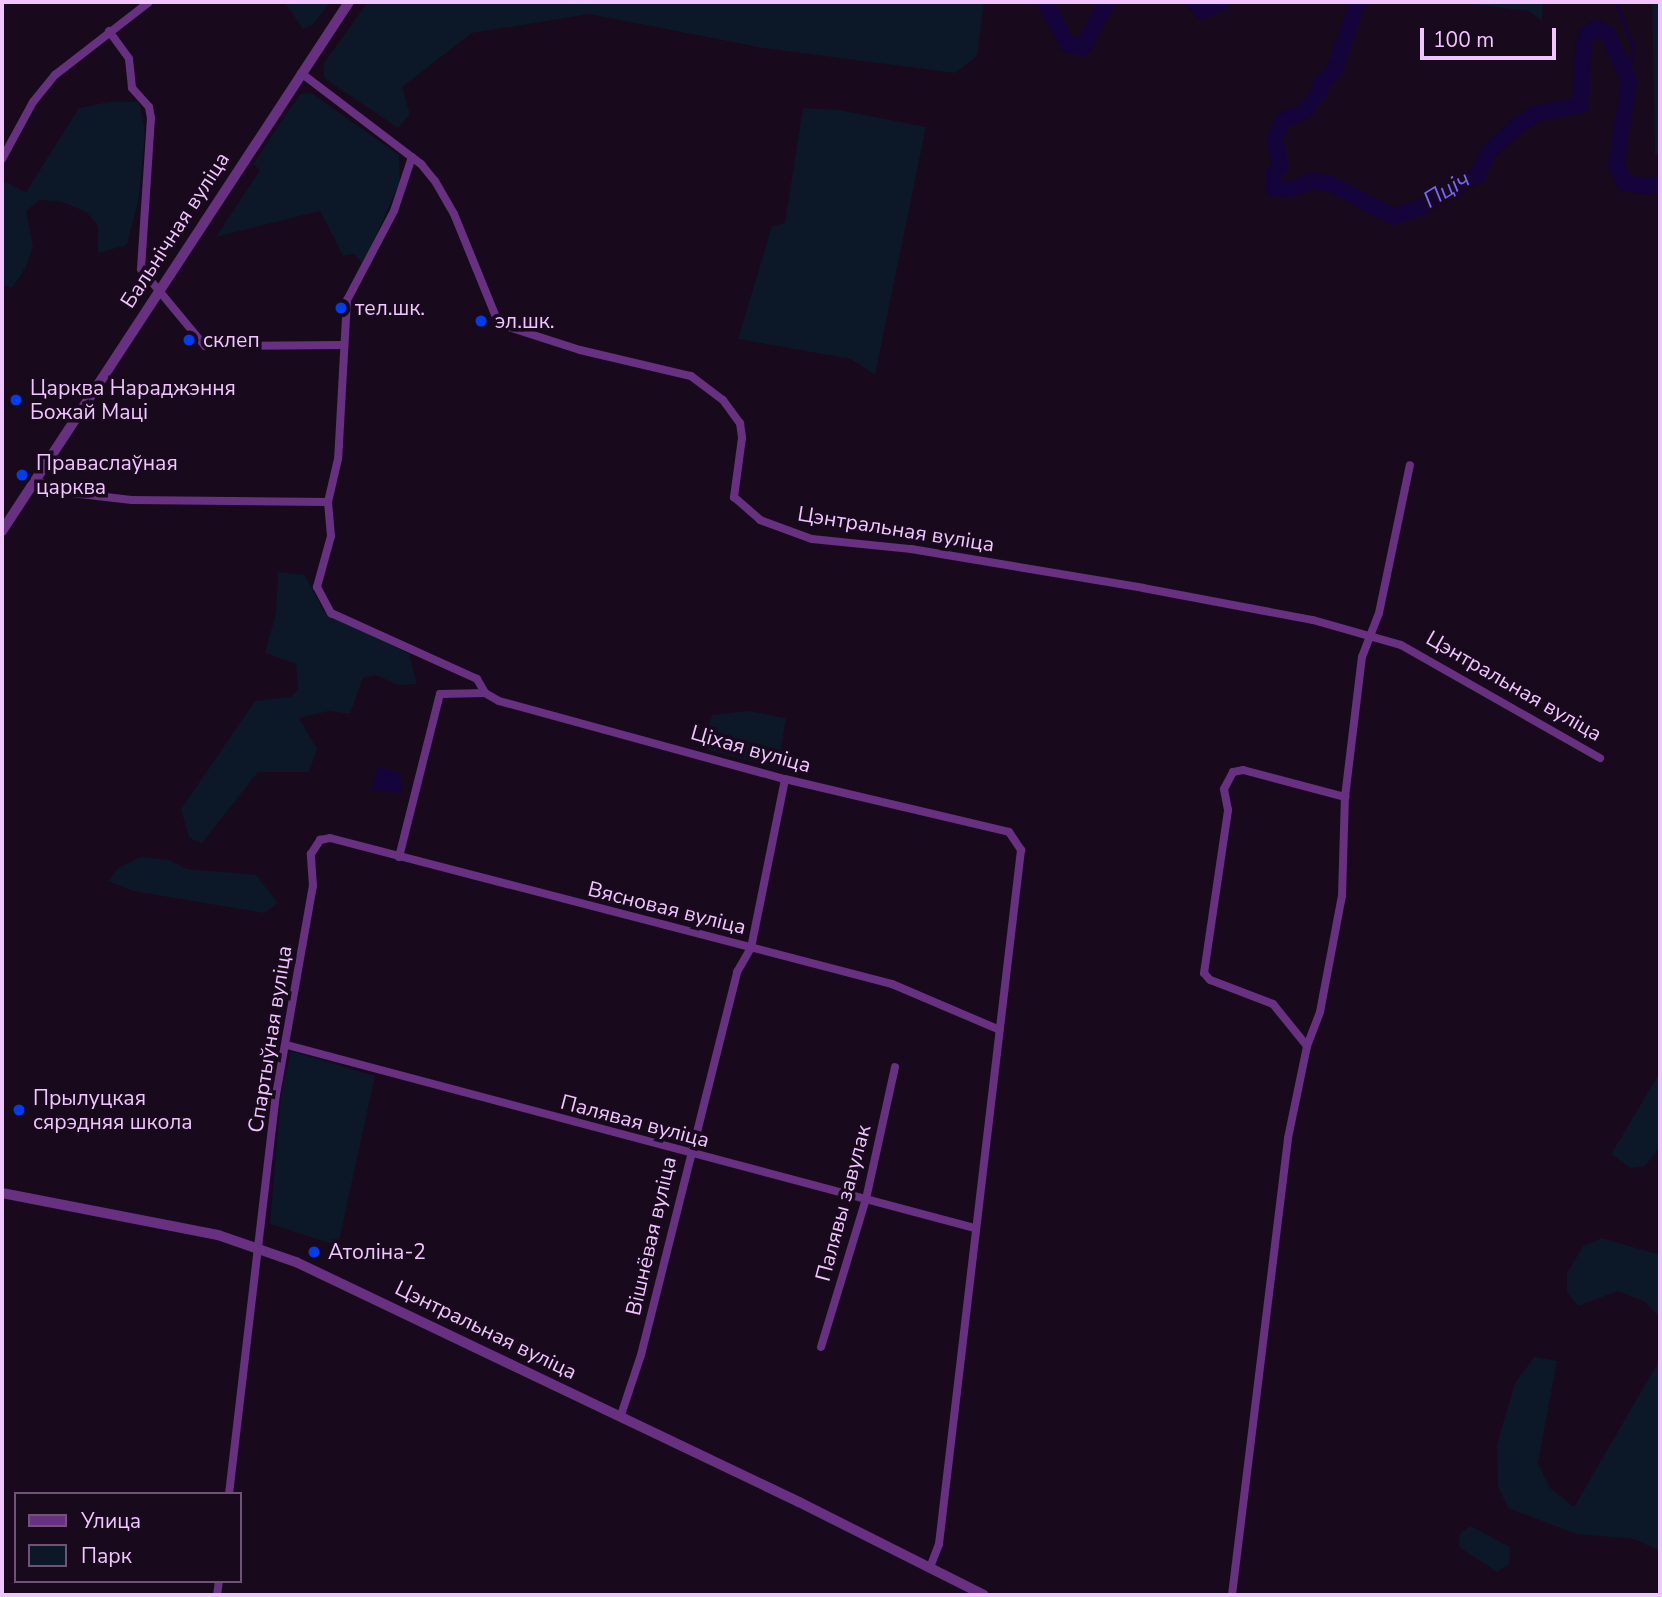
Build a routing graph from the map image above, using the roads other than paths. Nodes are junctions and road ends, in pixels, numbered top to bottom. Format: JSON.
{"nodes":[{"id":1,"x":149,"y":2,"type":"edge"},
{"id":2,"x":349,"y":2,"type":"edge"},
{"id":3,"x":108,"y":31,"type":"junction"},
{"id":4,"x":301,"y":73,"type":"junction"},
{"id":5,"x":412,"y":157,"type":"junction"},
{"id":6,"x":2,"y":159,"type":"edge"},
{"id":7,"x":160,"y":289,"type":"junction"},
{"id":8,"x":342,"y":345,"type":"junction"},
{"id":9,"x":1410,"y":465,"type":"dead end"},
{"id":10,"x":35,"y":480,"type":"junction"},
{"id":11,"x":328,"y":502,"type":"junction"},
{"id":12,"x":2,"y":531,"type":"edge"},
{"id":13,"x":1368,"y":638,"type":"junction"},
{"id":14,"x":485,"y":693,"type":"junction"},
{"id":15,"x":1600,"y":758,"type":"dead end"},
{"id":16,"x":785,"y":779,"type":"junction"},
{"id":17,"x":1345,"y":797,"type":"junction"},
{"id":18,"x":320,"y":840,"type":"joint"},
{"id":19,"x":398,"y":857,"type":"junction"},
{"id":20,"x":751,"y":948,"type":"junction"},
{"id":21,"x":1000,"y":1030,"type":"junction"},
{"id":22,"x":287,"y":1045,"type":"junction"},
{"id":23,"x":1307,"y":1046,"type":"junction"},
{"id":24,"x":895,"y":1067,"type":"dead end"},
{"id":25,"x":689,"y":1153,"type":"junction"},
{"id":26,"x":2,"y":1194,"type":"edge"},
{"id":27,"x":866,"y":1199,"type":"junction"},
{"id":28,"x":975,"y":1228,"type":"junction"},
{"id":29,"x":258,"y":1247,"type":"junction"},
{"id":30,"x":821,"y":1348,"type":"dead end"},
{"id":31,"x":621,"y":1415,"type":"junction"},
{"id":32,"x":229,"y":1492,"type":"edge"},
{"id":33,"x":930,"y":1567,"type":"junction"},
{"id":34,"x":984,"y":1595,"type":"edge"},
{"id":35,"x":1232,"y":1595,"type":"edge"}],
"edges":[{"from":1,"to":3,"type":"street"},
{"from":2,"to":4,"type":"street","name":"Бальнічная вуліца"},
{"from":3,"to":6,"type":"street"},
{"from":3,"to":7,"type":"street"},
{"from":4,"to":5,"type":"street"},
{"from":4,"to":7,"type":"street","name":"Бальнічная вуліца"},
{"from":5,"to":8,"type":"street"},
{"from":5,"to":13,"type":"street","name":"Цэнтральная вуліца"},
{"from":7,"to":8,"type":"street"},
{"from":7,"to":10,"type":"street","name":"Бальнічная вуліца"},
{"from":8,"to":11,"type":"street"},
{"from":9,"to":13,"type":"street"},
{"from":10,"to":11,"type":"street"},
{"from":10,"to":12,"type":"street","name":"Бальнічная вуліца"},
{"from":11,"to":14,"type":"street"},
{"from":13,"to":15,"type":"street","name":"Цэнтральная вуліца"},
{"from":13,"to":17,"type":"street"},
{"from":14,"to":16,"type":"street","name":"Ціхая вуліца"},
{"from":14,"to":19,"type":"street"},
{"from":16,"to":20,"type":"street","name":"Вішнёвая вуліца"},
{"from":16,"to":21,"type":"street","name":"Ціхая вуліца"},
{"from":17,"to":23,"type":"street"},
{"from":17,"to":23,"type":"street"},
{"from":18,"to":19,"type":"street","name":"Вясновая вуліца"},
{"from":18,"to":22,"type":"street","name":"Спартыўная вуліца"},
{"from":19,"to":20,"type":"street","name":"Вясновая вуліца"},
{"from":20,"to":21,"type":"street","name":"Вясновая вуліца"},
{"from":20,"to":25,"type":"street","name":"Вішнёвая вуліца"},
{"from":21,"to":28,"type":"street"},
{"from":22,"to":25,"type":"street","name":"Палявая вуліца"},
{"from":22,"to":29,"type":"street","name":"Спартыўная вуліца"},
{"from":23,"to":35,"type":"street"},
{"from":24,"to":27,"type":"street","name":"Палявы завулак"},
{"from":25,"to":27,"type":"street","name":"Палявая вуліца"},
{"from":25,"to":31,"type":"street","name":"Вішнёвая вуліца"},
{"from":26,"to":29,"type":"street","name":"Цэнтральная вуліца"},
{"from":27,"to":28,"type":"street","name":"Палявая вуліца"},
{"from":27,"to":30,"type":"street","name":"Палявы завулак"},
{"from":28,"to":33,"type":"street"},
{"from":29,"to":31,"type":"street","name":"Цэнтральная вуліца"},
{"from":29,"to":32,"type":"street","name":"Спартыўная вуліца"},
{"from":31,"to":33,"type":"street","name":"Цэнтральная вуліца"},
{"from":33,"to":34,"type":"street","name":"Цэнтральная вуліца"}]}
